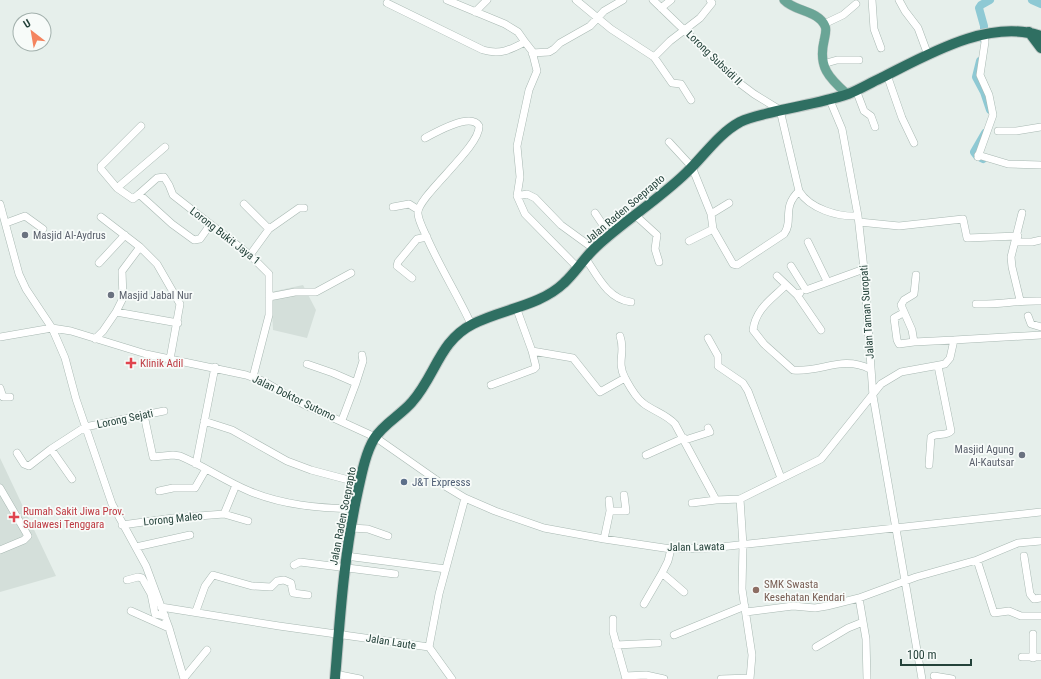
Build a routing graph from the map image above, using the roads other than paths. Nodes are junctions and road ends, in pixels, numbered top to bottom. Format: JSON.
{"nodes":[{"id":1,"x":447,"y":0,"type":"edge"},
{"id":2,"x":487,"y":0,"type":"edge"},
{"id":3,"x":576,"y":0,"type":"edge"},
{"id":4,"x":623,"y":0,"type":"edge"},
{"id":5,"x":653,"y":0,"type":"edge"},
{"id":6,"x":671,"y":0,"type":"edge"},
{"id":7,"x":710,"y":0,"type":"edge"},
{"id":8,"x":784,"y":0,"type":"edge"},
{"id":9,"x":872,"y":0,"type":"edge"},
{"id":10,"x":899,"y":0,"type":"edge"},
{"id":11,"x":387,"y":3,"type":"dead end"},
{"id":12,"x":856,"y":4,"type":"dead end"},
{"id":13,"x":661,"y":8,"type":"junction"},
{"id":14,"x":475,"y":12,"type":"junction"},
{"id":15,"x":597,"y":18,"type":"junction"},
{"id":16,"x":824,"y":24,"type":"junction"},
{"id":17,"x":685,"y":31,"type":"junction"},
{"id":18,"x":1029,"y":32,"type":"junction"},
{"id":19,"x":984,"y":34,"type":"junction"},
{"id":20,"x":1040,"y":34,"type":"edge"},
{"id":21,"x":525,"y":42,"type":"junction"},
{"id":22,"x":881,"y":48,"type":"dead end"},
{"id":23,"x":1041,"y":48,"type":"edge"},
{"id":24,"x":532,"y":53,"type":"junction"},
{"id":25,"x":928,"y":55,"type":"junction"},
{"id":26,"x":654,"y":57,"type":"junction"},
{"id":27,"x":859,"y":60,"type":"dead end"},
{"id":28,"x":823,"y":64,"type":"junction"},
{"id":29,"x":887,"y":75,"type":"junction"},
{"id":30,"x":852,"y":92,"type":"junction"},
{"id":31,"x":829,"y":98,"type":"junction"},
{"id":32,"x":691,"y":100,"type":"dead end"},
{"id":33,"x":780,"y":110,"type":"junction"},
{"id":34,"x":141,"y":126,"type":"dead end"},
{"id":35,"x":875,"y":127,"type":"dead end"},
{"id":36,"x":1041,"y":127,"type":"edge"},
{"id":37,"x":998,"y":131,"type":"dead end"},
{"id":38,"x":425,"y":138,"type":"dead end"},
{"id":39,"x":669,"y":142,"type":"dead end"},
{"id":40,"x":914,"y":143,"type":"dead end"},
{"id":41,"x":165,"y":147,"type":"dead end"},
{"id":42,"x":1041,"y":165,"type":"edge"},
{"id":43,"x":692,"y":167,"type":"junction"},
{"id":44,"x":117,"y":188,"type":"junction"},
{"id":45,"x":799,"y":191,"type":"junction"},
{"id":46,"x":141,"y":193,"type":"junction"},
{"id":47,"x":517,"y":196,"type":"junction"},
{"id":48,"x":729,"y":203,"type":"dead end"},
{"id":49,"x":0,"y":204,"type":"edge"},
{"id":50,"x":244,"y":204,"type":"dead end"},
{"id":51,"x":393,"y":207,"type":"dead end"},
{"id":52,"x":304,"y":208,"type":"dead end"},
{"id":53,"x":418,"y":209,"type":"junction"},
{"id":54,"x":595,"y":213,"type":"dead end"},
{"id":55,"x":1022,"y":213,"type":"dead end"},
{"id":56,"x":711,"y":214,"type":"junction"},
{"id":57,"x":635,"y":215,"type":"junction"},
{"id":58,"x":101,"y":217,"type":"dead end"},
{"id":59,"x":858,"y":219,"type":"junction"},
{"id":60,"x":6,"y":223,"type":"junction"},
{"id":61,"x":624,"y":223,"type":"junction"},
{"id":62,"x":210,"y":224,"type":"junction"},
{"id":63,"x":43,"y":229,"type":"dead end"},
{"id":64,"x":269,"y":229,"type":"junction"},
{"id":65,"x":713,"y":229,"type":"junction"},
{"id":66,"x":125,"y":235,"type":"junction"},
{"id":67,"x":427,"y":237,"type":"junction"},
{"id":68,"x":1016,"y":239,"type":"junction"},
{"id":69,"x":1041,"y":240,"type":"edge"},
{"id":70,"x":689,"y":241,"type":"dead end"},
{"id":71,"x":808,"y":242,"type":"dead end"},
{"id":72,"x":140,"y":247,"type":"junction"},
{"id":73,"x":594,"y":249,"type":"junction"},
{"id":74,"x":250,"y":255,"type":"junction"},
{"id":75,"x":586,"y":259,"type":"junction"},
{"id":76,"x":659,"y":262,"type":"dead end"},
{"id":77,"x":99,"y":263,"type":"dead end"},
{"id":78,"x":791,"y":266,"type":"dead end"},
{"id":79,"x":578,"y":268,"type":"junction"},
{"id":80,"x":864,"y":269,"type":"junction"},
{"id":81,"x":351,"y":272,"type":"dead end"},
{"id":82,"x":916,"y":275,"type":"dead end"},
{"id":83,"x":777,"y":276,"type":"dead end"},
{"id":84,"x":412,"y":278,"type":"dead end"},
{"id":85,"x":827,"y":281,"type":"junction"},
{"id":86,"x":786,"y":285,"type":"junction"},
{"id":87,"x":806,"y":290,"type":"junction"},
{"id":88,"x":797,"y":295,"type":"junction"},
{"id":89,"x":269,"y":297,"type":"junction"},
{"id":90,"x":1020,"y":300,"type":"junction"},
{"id":91,"x":1041,"y":301,"type":"edge"},
{"id":92,"x":631,"y":302,"type":"dead end"},
{"id":93,"x":976,"y":304,"type":"dead end"},
{"id":94,"x":516,"y":307,"type":"junction"},
{"id":95,"x":116,"y":312,"type":"junction"},
{"id":96,"x":903,"y":313,"type":"junction"},
{"id":97,"x":1028,"y":316,"type":"dead end"},
{"id":98,"x":178,"y":323,"type":"junction"},
{"id":99,"x":471,"y":324,"type":"junction"},
{"id":100,"x":1041,"y":327,"type":"edge"},
{"id":101,"x":52,"y":328,"type":"junction"},
{"id":102,"x":821,"y":330,"type":"dead end"},
{"id":103,"x":1041,"y":335,"type":"edge"},
{"id":104,"x":620,"y":336,"type":"dead end"},
{"id":105,"x":0,"y":337,"type":"edge"},
{"id":106,"x":708,"y":338,"type":"dead end"},
{"id":107,"x":95,"y":339,"type":"junction"},
{"id":108,"x":954,"y":340,"type":"junction"},
{"id":109,"x":914,"y":342,"type":"junction"},
{"id":110,"x":532,"y":350,"type":"junction"},
{"id":111,"x":362,"y":355,"type":"dead end"},
{"id":112,"x":170,"y":359,"type":"junction"},
{"id":113,"x":306,"y":364,"type":"dead end"},
{"id":114,"x":938,"y":366,"type":"junction"},
{"id":115,"x":215,"y":368,"type":"junction"},
{"id":116,"x":870,"y":369,"type":"junction"},
{"id":117,"x":253,"y":377,"type":"junction"},
{"id":118,"x":625,"y":378,"type":"junction"},
{"id":119,"x":356,"y":383,"type":"junction"},
{"id":120,"x":491,"y":385,"type":"dead end"},
{"id":121,"x":0,"y":388,"type":"edge"},
{"id":122,"x":872,"y":396,"type":"junction"},
{"id":123,"x":10,"y":397,"type":"dead end"},
{"id":124,"x":164,"y":410,"type":"dead end"},
{"id":125,"x":144,"y":415,"type":"junction"},
{"id":126,"x":342,"y":420,"type":"junction"},
{"id":127,"x":204,"y":421,"type":"junction"},
{"id":128,"x":85,"y":427,"type":"junction"},
{"id":129,"x":708,"y":428,"type":"dead end"},
{"id":130,"x":375,"y":437,"type":"junction"},
{"id":131,"x":684,"y":439,"type":"junction"},
{"id":132,"x":51,"y":449,"type":"junction"},
{"id":133,"x":17,"y":453,"type":"dead end"},
{"id":134,"x":646,"y":455,"type":"dead end"},
{"id":135,"x":196,"y":464,"type":"junction"},
{"id":136,"x":928,"y":465,"type":"dead end"},
{"id":137,"x":206,"y":469,"type":"junction"},
{"id":138,"x":781,"y":478,"type":"junction"},
{"id":139,"x":72,"y":479,"type":"dead end"},
{"id":140,"x":360,"y":483,"type":"junction"},
{"id":141,"x":236,"y":485,"type":"junction"},
{"id":142,"x":0,"y":488,"type":"edge"},
{"id":143,"x":159,"y":491,"type":"dead end"},
{"id":144,"x":624,"y":494,"type":"dead end"},
{"id":145,"x":465,"y":498,"type":"junction"},
{"id":146,"x":740,"y":499,"type":"junction"},
{"id":147,"x":609,"y":500,"type":"dead end"},
{"id":148,"x":716,"y":500,"type":"junction"},
{"id":149,"x":692,"y":503,"type":"dead end"},
{"id":150,"x":354,"y":509,"type":"junction"},
{"id":151,"x":610,"y":511,"type":"junction"},
{"id":152,"x":1041,"y":512,"type":"edge"},
{"id":153,"x":224,"y":514,"type":"junction"},
{"id":154,"x":248,"y":521,"type":"dead end"},
{"id":155,"x":122,"y":525,"type":"junction"},
{"id":156,"x":351,"y":528,"type":"junction"},
{"id":157,"x":895,"y":528,"type":"junction"},
{"id":158,"x":190,"y":535,"type":"dead end"},
{"id":159,"x":388,"y":536,"type":"dead end"},
{"id":160,"x":604,"y":540,"type":"junction"},
{"id":161,"x":1041,"y":541,"type":"edge"},
{"id":162,"x":743,"y":545,"type":"junction"},
{"id":163,"x":136,"y":547,"type":"junction"},
{"id":164,"x":671,"y":549,"type":"junction"},
{"id":165,"x":0,"y":550,"type":"edge"},
{"id":166,"x":346,"y":556,"type":"junction"},
{"id":167,"x":1024,"y":556,"type":"dead end"},
{"id":168,"x":977,"y":560,"type":"junction"},
{"id":169,"x":294,"y":565,"type":"dead end"},
{"id":170,"x":446,"y":568,"type":"junction"},
{"id":171,"x":345,"y":569,"type":"junction"},
{"id":172,"x":662,"y":573,"type":"junction"},
{"id":173,"x":395,"y":574,"type":"dead end"},
{"id":174,"x":128,"y":580,"type":"dead end"},
{"id":175,"x":905,"y":580,"type":"junction"},
{"id":176,"x":684,"y":592,"type":"dead end"},
{"id":177,"x":308,"y":595,"type":"dead end"},
{"id":178,"x":859,"y":598,"type":"junction"},
{"id":179,"x":1041,"y":598,"type":"edge"},
{"id":180,"x":644,"y":604,"type":"dead end"},
{"id":181,"x":161,"y":607,"type":"junction"},
{"id":182,"x":745,"y":609,"type":"junction"},
{"id":183,"x":131,"y":611,"type":"dead end"},
{"id":184,"x":196,"y":611,"type":"junction"},
{"id":185,"x":165,"y":616,"type":"junction"},
{"id":186,"x":1041,"y":616,"type":"edge"},
{"id":187,"x":613,"y":618,"type":"dead end"},
{"id":188,"x":863,"y":622,"type":"junction"},
{"id":189,"x":169,"y":628,"type":"junction"},
{"id":190,"x":338,"y":634,"type":"junction"},
{"id":191,"x":1033,"y":634,"type":"dead end"},
{"id":192,"x":674,"y":635,"type":"dead end"},
{"id":193,"x":658,"y":643,"type":"dead end"},
{"id":194,"x":616,"y":645,"type":"junction"},
{"id":195,"x":429,"y":647,"type":"junction"},
{"id":196,"x":816,"y":647,"type":"dead end"},
{"id":197,"x":207,"y":650,"type":"dead end"},
{"id":198,"x":1022,"y":657,"type":"dead end"},
{"id":199,"x":1037,"y":657,"type":"edge"},
{"id":200,"x":934,"y":676,"type":"dead end"},
{"id":201,"x":335,"y":677,"type":"edge"},
{"id":202,"x":626,"y":677,"type":"edge"},
{"id":203,"x":184,"y":679,"type":"edge"},
{"id":204,"x":360,"y":679,"type":"edge"},
{"id":205,"x":452,"y":679,"type":"edge"},
{"id":206,"x":664,"y":679,"type":"edge"},
{"id":207,"x":721,"y":679,"type":"edge"},
{"id":208,"x":750,"y":679,"type":"edge"},
{"id":209,"x":867,"y":679,"type":"edge"},
{"id":210,"x":922,"y":679,"type":"edge"},
{"id":211,"x":952,"y":679,"type":"edge"}],
"edges":[{"from":1,"to":14,"type":"street"},
{"from":2,"to":14,"type":"street"},
{"from":3,"to":15,"type":"street"},
{"from":4,"to":15,"type":"street"},
{"from":5,"to":13,"type":"street","name":"Lorong Subsidi II"},
{"from":6,"to":13,"type":"street"},
{"from":7,"to":17,"type":"street"},
{"from":8,"to":16,"type":"main road"},
{"from":9,"to":22,"type":"street"},
{"from":10,"to":25,"type":"street"},
{"from":11,"to":21,"type":"street"},
{"from":12,"to":16,"type":"street"},
{"from":13,"to":17,"type":"street","name":"Lorong Subsidi II"},
{"from":14,"to":21,"type":"street"},
{"from":15,"to":24,"type":"street"},
{"from":15,"to":26,"type":"street"},
{"from":16,"to":28,"type":"main road"},
{"from":17,"to":26,"type":"street"},
{"from":17,"to":33,"type":"street","name":"Lorong Subsidi II"},
{"from":18,"to":19,"type":"highway","name":"Jalan Raden Soeprapto"},
{"from":18,"to":20,"type":"highway","name":"Jalan Raden Soeprapto"},
{"from":18,"to":23,"type":"highway"},
{"from":19,"to":25,"type":"highway","name":"Jalan Raden Soeprapto"},
{"from":19,"to":42,"type":"street"},
{"from":21,"to":24,"type":"street"},
{"from":24,"to":47,"type":"street"},
{"from":25,"to":29,"type":"highway","name":"Jalan Raden Soeprapto"},
{"from":26,"to":32,"type":"street"},
{"from":27,"to":28,"type":"street"},
{"from":28,"to":30,"type":"main road"},
{"from":29,"to":30,"type":"highway","name":"Jalan Raden Soeprapto"},
{"from":29,"to":40,"type":"street"},
{"from":30,"to":31,"type":"highway","name":"Jalan Raden Soeprapto"},
{"from":30,"to":35,"type":"street"},
{"from":31,"to":33,"type":"highway","name":"Jalan Raden Soeprapto"},
{"from":31,"to":59,"type":"street","name":"Jalan Taman Suropati"},
{"from":33,"to":43,"type":"highway","name":"Jalan Raden Soeprapto"},
{"from":33,"to":45,"type":"street"},
{"from":34,"to":44,"type":"street"},
{"from":36,"to":37,"type":"street"},
{"from":38,"to":53,"type":"street"},
{"from":39,"to":43,"type":"street"},
{"from":41,"to":44,"type":"street"},
{"from":43,"to":56,"type":"street"},
{"from":43,"to":57,"type":"highway","name":"Jalan Raden Soeprapto"},
{"from":44,"to":46,"type":"street"},
{"from":45,"to":59,"type":"street"},
{"from":45,"to":65,"type":"street"},
{"from":46,"to":62,"type":"street"},
{"from":46,"to":62,"type":"street","name":"Lorong Bukit Jaya 1"},
{"from":47,"to":73,"type":"street"},
{"from":47,"to":79,"type":"street"},
{"from":48,"to":56,"type":"street"},
{"from":49,"to":60,"type":"street"},
{"from":50,"to":64,"type":"street"},
{"from":51,"to":53,"type":"street"},
{"from":52,"to":64,"type":"street"},
{"from":53,"to":67,"type":"street"},
{"from":54,"to":61,"type":"street"},
{"from":55,"to":68,"type":"street"},
{"from":56,"to":65,"type":"street"},
{"from":57,"to":61,"type":"highway","name":"Jalan Raden Soeprapto"},
{"from":57,"to":76,"type":"street"},
{"from":58,"to":66,"type":"street"},
{"from":59,"to":68,"type":"street"},
{"from":59,"to":80,"type":"street","name":"Jalan Taman Suropati"},
{"from":60,"to":63,"type":"street"},
{"from":60,"to":101,"type":"street"},
{"from":61,"to":73,"type":"highway","name":"Jalan Raden Soeprapto"},
{"from":62,"to":74,"type":"street","name":"Lorong Bukit Jaya 1"},
{"from":64,"to":74,"type":"street"},
{"from":65,"to":70,"type":"street"},
{"from":66,"to":72,"type":"street"},
{"from":66,"to":77,"type":"street"},
{"from":67,"to":84,"type":"street"},
{"from":67,"to":99,"type":"street"},
{"from":68,"to":69,"type":"street"},
{"from":68,"to":90,"type":"street"},
{"from":71,"to":85,"type":"street"},
{"from":72,"to":95,"type":"street"},
{"from":72,"to":98,"type":"street"},
{"from":73,"to":75,"type":"highway","name":"Jalan Raden Soeprapto"},
{"from":74,"to":89,"type":"street","name":"Lorong Bukit Jaya 1"},
{"from":75,"to":79,"type":"highway","name":"Jalan Raden Soeprapto"},
{"from":75,"to":92,"type":"street"},
{"from":78,"to":87,"type":"street"},
{"from":79,"to":94,"type":"highway","name":"Jalan Raden Soeprapto"},
{"from":80,"to":85,"type":"street"},
{"from":80,"to":116,"type":"street","name":"Jalan Taman Suropati"},
{"from":81,"to":89,"type":"street"},
{"from":82,"to":96,"type":"street"},
{"from":83,"to":86,"type":"street"},
{"from":85,"to":87,"type":"street"},
{"from":86,"to":88,"type":"street"},
{"from":86,"to":116,"type":"street"},
{"from":87,"to":88,"type":"street"},
{"from":88,"to":102,"type":"street"},
{"from":89,"to":117,"type":"street","name":"Lorong Bukit Jaya 1"},
{"from":90,"to":91,"type":"street"},
{"from":90,"to":93,"type":"street"},
{"from":94,"to":99,"type":"highway","name":"Jalan Raden Soeprapto"},
{"from":94,"to":110,"type":"street"},
{"from":95,"to":98,"type":"street"},
{"from":95,"to":107,"type":"street"},
{"from":96,"to":109,"type":"street"},
{"from":96,"to":109,"type":"street"},
{"from":97,"to":100,"type":"street"},
{"from":98,"to":112,"type":"street"},
{"from":99,"to":130,"type":"highway","name":"Jalan Raden Soeprapto"},
{"from":101,"to":105,"type":"street","name":"Jalan Doktor Sutomo"},
{"from":101,"to":107,"type":"street","name":"Jalan Doktor Sutomo"},
{"from":101,"to":128,"type":"street"},
{"from":103,"to":108,"type":"street"},
{"from":104,"to":118,"type":"street"},
{"from":106,"to":138,"type":"street"},
{"from":107,"to":112,"type":"street","name":"Jalan Doktor Sutomo"},
{"from":108,"to":109,"type":"street"},
{"from":108,"to":114,"type":"street"},
{"from":110,"to":118,"type":"street"},
{"from":110,"to":120,"type":"street"},
{"from":111,"to":119,"type":"street"},
{"from":112,"to":115,"type":"street","name":"Jalan Doktor Sutomo"},
{"from":113,"to":119,"type":"street"},
{"from":114,"to":122,"type":"street"},
{"from":114,"to":136,"type":"street"},
{"from":115,"to":117,"type":"street","name":"Jalan Doktor Sutomo"},
{"from":115,"to":127,"type":"street"},
{"from":116,"to":122,"type":"street","name":"Jalan Taman Suropati"},
{"from":117,"to":126,"type":"street","name":"Jalan Doktor Sutomo"},
{"from":118,"to":131,"type":"street"},
{"from":119,"to":126,"type":"street"},
{"from":121,"to":123,"type":"street"},
{"from":122,"to":138,"type":"street"},
{"from":122,"to":157,"type":"street","name":"Jalan Taman Suropati"},
{"from":124,"to":125,"type":"street","name":"Lorong Sejati"},
{"from":125,"to":128,"type":"street","name":"Lorong Sejati"},
{"from":125,"to":135,"type":"street"},
{"from":126,"to":130,"type":"street","name":"Jalan Doktor Sutomo"},
{"from":127,"to":135,"type":"street"},
{"from":127,"to":140,"type":"street"},
{"from":128,"to":132,"type":"street"},
{"from":128,"to":155,"type":"street"},
{"from":129,"to":131,"type":"street"},
{"from":130,"to":140,"type":"highway","name":"Jalan Raden Soeprapto"},
{"from":130,"to":145,"type":"street","name":"Jalan Lawata"},
{"from":131,"to":134,"type":"street"},
{"from":131,"to":148,"type":"street"},
{"from":132,"to":133,"type":"street"},
{"from":132,"to":139,"type":"street"},
{"from":135,"to":137,"type":"street"},
{"from":137,"to":141,"type":"street"},
{"from":137,"to":143,"type":"street"},
{"from":138,"to":146,"type":"street"},
{"from":140,"to":150,"type":"highway","name":"Jalan Raden Soeprapto"},
{"from":141,"to":150,"type":"street"},
{"from":141,"to":153,"type":"street"},
{"from":142,"to":165,"type":"street"},
{"from":144,"to":151,"type":"street"},
{"from":145,"to":160,"type":"street","name":"Jalan Lawata"},
{"from":145,"to":170,"type":"street"},
{"from":146,"to":148,"type":"street"},
{"from":146,"to":162,"type":"street"},
{"from":147,"to":151,"type":"street"},
{"from":148,"to":149,"type":"street"},
{"from":150,"to":156,"type":"highway","name":"Jalan Raden Soeprapto"},
{"from":151,"to":160,"type":"street"},
{"from":152,"to":157,"type":"street","name":"Jalan Lawata"},
{"from":153,"to":154,"type":"street"},
{"from":153,"to":155,"type":"street","name":"Lorong Maleo"},
{"from":155,"to":163,"type":"street"},
{"from":156,"to":159,"type":"street"},
{"from":156,"to":166,"type":"highway","name":"Jalan Raden Soeprapto"},
{"from":157,"to":162,"type":"street","name":"Jalan Lawata"},
{"from":157,"to":175,"type":"street","name":"Jalan Taman Suropati"},
{"from":158,"to":163,"type":"street"},
{"from":160,"to":164,"type":"street","name":"Jalan Lawata"},
{"from":161,"to":168,"type":"street"},
{"from":162,"to":164,"type":"street","name":"Jalan Lawata"},
{"from":162,"to":182,"type":"street"},
{"from":163,"to":181,"type":"street"},
{"from":164,"to":172,"type":"street"},
{"from":166,"to":170,"type":"street"},
{"from":166,"to":171,"type":"highway","name":"Jalan Raden Soeprapto"},
{"from":167,"to":179,"type":"street"},
{"from":168,"to":175,"type":"street"},
{"from":168,"to":186,"type":"street"},
{"from":169,"to":171,"type":"street"},
{"from":170,"to":195,"type":"street"},
{"from":171,"to":173,"type":"street"},
{"from":171,"to":190,"type":"highway","name":"Jalan Raden Soeprapto"},
{"from":172,"to":176,"type":"street"},
{"from":172,"to":180,"type":"street"},
{"from":174,"to":185,"type":"street"},
{"from":175,"to":178,"type":"street"},
{"from":175,"to":210,"type":"street","name":"Jalan Taman Suropati"},
{"from":177,"to":184,"type":"street"},
{"from":178,"to":182,"type":"street"},
{"from":178,"to":188,"type":"street"},
{"from":181,"to":184,"type":"street","name":"Jalan Laute"},
{"from":181,"to":185,"type":"street"},
{"from":182,"to":192,"type":"street"},
{"from":182,"to":208,"type":"street"},
{"from":183,"to":189,"type":"street"},
{"from":184,"to":190,"type":"street","name":"Jalan Laute"},
{"from":185,"to":189,"type":"street"},
{"from":187,"to":194,"type":"street"},
{"from":188,"to":196,"type":"street"},
{"from":188,"to":209,"type":"street"},
{"from":189,"to":203,"type":"street"},
{"from":190,"to":195,"type":"street","name":"Jalan Laute"},
{"from":190,"to":201,"type":"highway","name":"Jalan Raden Soeprapto"},
{"from":191,"to":199,"type":"street"},
{"from":193,"to":194,"type":"street"},
{"from":194,"to":202,"type":"street"},
{"from":195,"to":205,"type":"street","name":"Jalan Laute"},
{"from":197,"to":203,"type":"street"},
{"from":198,"to":199,"type":"street"},
{"from":200,"to":211,"type":"street"},
{"from":201,"to":204,"type":"street"},
{"from":202,"to":206,"type":"street"},
{"from":207,"to":208,"type":"street"}]}
